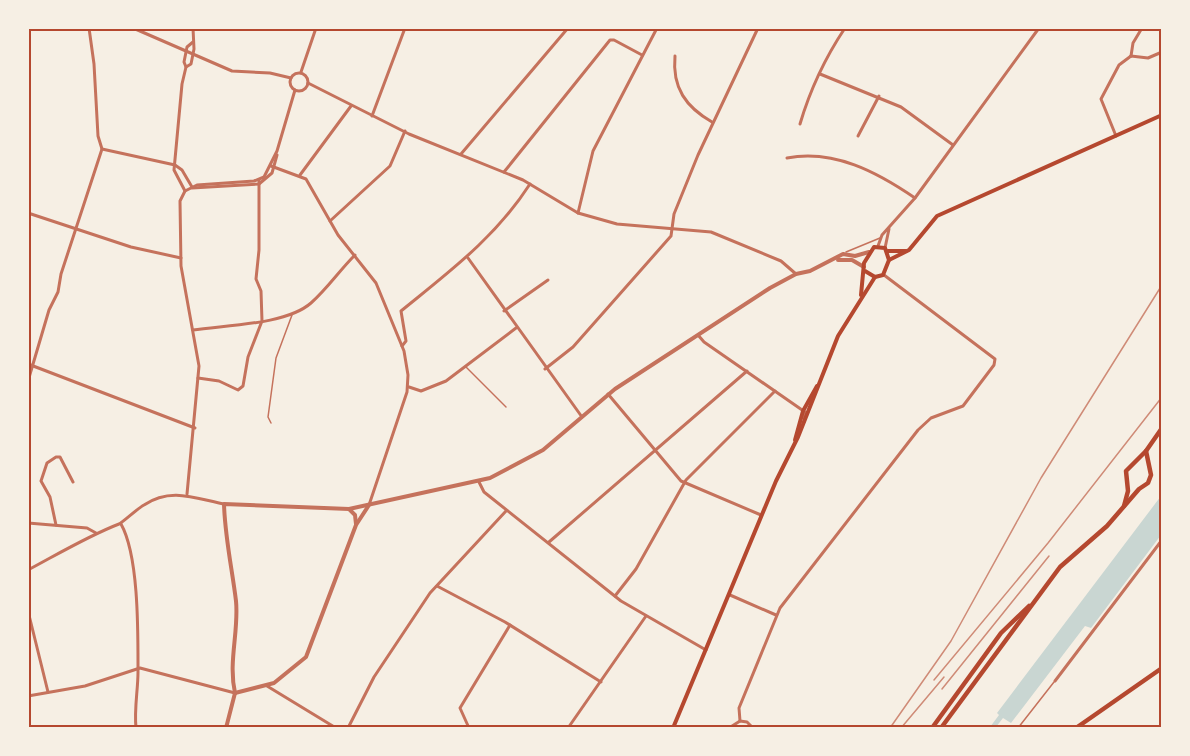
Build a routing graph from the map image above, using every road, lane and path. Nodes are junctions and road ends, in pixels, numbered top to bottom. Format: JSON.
{"nodes":[{"id":1,"x":89,"y":28,"type":"edge"},
{"id":2,"x":133,"y":28,"type":"edge"},
{"id":3,"x":193,"y":28,"type":"edge"},
{"id":4,"x":316,"y":28,"type":"edge"},
{"id":5,"x":405,"y":28,"type":"edge"},
{"id":6,"x":568,"y":28,"type":"edge"},
{"id":7,"x":657,"y":28,"type":"edge"},
{"id":8,"x":758,"y":28,"type":"edge"},
{"id":9,"x":845,"y":28,"type":"edge"},
{"id":10,"x":1039,"y":28,"type":"edge"},
{"id":11,"x":1142,"y":28,"type":"edge"},
{"id":12,"x":193,"y":42,"type":"junction"},
{"id":13,"x":186,"y":52,"type":"junction"},
{"id":14,"x":1161,"y":52,"type":"edge"},
{"id":15,"x":642,"y":54,"type":"junction"},
{"id":16,"x":193,"y":55,"type":"junction"},
{"id":17,"x":675,"y":56,"type":"dead end"},
{"id":18,"x":1131,"y":56,"type":"junction"},
{"id":19,"x":186,"y":67,"type":"junction"},
{"id":20,"x":301,"y":73,"type":"junction"},
{"id":21,"x":820,"y":74,"type":"junction"},
{"id":22,"x":291,"y":78,"type":"junction"},
{"id":23,"x":308,"y":83,"type":"junction"},
{"id":24,"x":296,"y":90,"type":"junction"},
{"id":25,"x":879,"y":96,"type":"junction"},
{"id":26,"x":351,"y":106,"type":"junction"},
{"id":27,"x":1161,"y":115,"type":"edge"},
{"id":28,"x":372,"y":116,"type":"junction"},
{"id":29,"x":712,"y":122,"type":"junction"},
{"id":30,"x":800,"y":124,"type":"dead end"},
{"id":31,"x":405,"y":131,"type":"junction"},
{"id":32,"x":858,"y":136,"type":"dead end"},
{"id":33,"x":1116,"y":136,"type":"junction"},
{"id":34,"x":953,"y":146,"type":"junction"},
{"id":35,"x":102,"y":149,"type":"junction"},
{"id":36,"x":461,"y":154,"type":"junction"},
{"id":37,"x":787,"y":158,"type":"dead end"},
{"id":38,"x":175,"y":165,"type":"junction"},
{"id":39,"x":273,"y":167,"type":"junction"},
{"id":40,"x":504,"y":172,"type":"junction"},
{"id":41,"x":300,"y":175,"type":"junction"},
{"id":42,"x":259,"y":182,"type":"junction"},
{"id":43,"x":530,"y":184,"type":"junction"},
{"id":44,"x":192,"y":188,"type":"junction"},
{"id":45,"x":185,"y":191,"type":"junction"},
{"id":46,"x":915,"y":198,"type":"junction"},
{"id":47,"x":28,"y":213,"type":"edge"},
{"id":48,"x":578,"y":213,"type":"junction"},
{"id":49,"x":330,"y":220,"type":"junction"},
{"id":50,"x":673,"y":228,"type":"junction"},
{"id":51,"x":889,"y":229,"type":"junction"},
{"id":52,"x":77,"y":230,"type":"junction"},
{"id":53,"x":881,"y":237,"type":"junction"},
{"id":54,"x":878,"y":246,"type":"junction"},
{"id":55,"x":887,"y":250,"type":"junction"},
{"id":56,"x":907,"y":251,"type":"junction"},
{"id":57,"x":869,"y":252,"type":"junction"},
{"id":58,"x":355,"y":255,"type":"junction"},
{"id":59,"x":843,"y":255,"type":"junction"},
{"id":60,"x":181,"y":258,"type":"junction"},
{"id":61,"x":468,"y":258,"type":"junction"},
{"id":62,"x":889,"y":260,"type":"junction"},
{"id":63,"x":834,"y":261,"type":"junction"},
{"id":64,"x":865,"y":269,"type":"junction"},
{"id":65,"x":796,"y":274,"type":"junction"},
{"id":66,"x":884,"y":274,"type":"junction"},
{"id":67,"x":875,"y":277,"type":"junction"},
{"id":68,"x":548,"y":280,"type":"dead end"},
{"id":69,"x":861,"y":297,"type":"junction"},
{"id":70,"x":504,"y":311,"type":"junction"},
{"id":71,"x":292,"y":315,"type":"junction"},
{"id":72,"x":262,"y":321,"type":"junction"},
{"id":73,"x":251,"y":322,"type":"junction"},
{"id":74,"x":516,"y":328,"type":"junction"},
{"id":75,"x":193,"y":330,"type":"junction"},
{"id":76,"x":256,"y":331,"type":"junction"},
{"id":77,"x":698,"y":335,"type":"junction"},
{"id":78,"x":402,"y":346,"type":"junction"},
{"id":79,"x":28,"y":364,"type":"edge"},
{"id":80,"x":34,"y":366,"type":"junction"},
{"id":81,"x":465,"y":366,"type":"junction"},
{"id":82,"x":545,"y":369,"type":"junction"},
{"id":83,"x":747,"y":370,"type":"junction"},
{"id":84,"x":198,"y":378,"type":"junction"},
{"id":85,"x":28,"y":381,"type":"edge"},
{"id":86,"x":817,"y":386,"type":"junction"},
{"id":87,"x":408,"y":387,"type":"junction"},
{"id":88,"x":775,"y":391,"type":"junction"},
{"id":89,"x":608,"y":394,"type":"junction"},
{"id":90,"x":506,"y":407,"type":"dead end"},
{"id":91,"x":803,"y":411,"type":"junction"},
{"id":92,"x":582,"y":417,"type":"junction"},
{"id":93,"x":804,"y":422,"type":"junction"},
{"id":94,"x":271,"y":423,"type":"dead end"},
{"id":95,"x":195,"y":428,"type":"junction"},
{"id":96,"x":1161,"y":428,"type":"edge"},
{"id":97,"x":795,"y":440,"type":"junction"},
{"id":98,"x":654,"y":451,"type":"junction"},
{"id":99,"x":1146,"y":451,"type":"junction"},
{"id":100,"x":1135,"y":463,"type":"junction"},
{"id":101,"x":1147,"y":467,"type":"junction"},
{"id":102,"x":73,"y":482,"type":"dead end"},
{"id":103,"x":479,"y":482,"type":"junction"},
{"id":104,"x":685,"y":483,"type":"junction"},
{"id":105,"x":1128,"y":484,"type":"junction"},
{"id":106,"x":1139,"y":489,"type":"junction"},
{"id":107,"x":187,"y":494,"type":"junction"},
{"id":108,"x":224,"y":504,"type":"junction"},
{"id":109,"x":369,"y":505,"type":"junction"},
{"id":110,"x":349,"y":508,"type":"junction"},
{"id":111,"x":1123,"y":508,"type":"junction"},
{"id":112,"x":506,"y":511,"type":"junction"},
{"id":113,"x":761,"y":514,"type":"junction"},
{"id":114,"x":28,"y":523,"type":"edge"},
{"id":115,"x":121,"y":524,"type":"junction"},
{"id":116,"x":56,"y":525,"type":"junction"},
{"id":117,"x":356,"y":525,"type":"junction"},
{"id":118,"x":96,"y":533,"type":"junction"},
{"id":119,"x":1161,"y":540,"type":"edge"},
{"id":120,"x":549,"y":543,"type":"junction"},
{"id":121,"x":28,"y":570,"type":"edge"},
{"id":122,"x":436,"y":586,"type":"junction"},
{"id":123,"x":730,"y":595,"type":"junction"},
{"id":124,"x":615,"y":596,"type":"junction"},
{"id":125,"x":1032,"y":604,"type":"junction"},
{"id":126,"x":28,"y":611,"type":"edge"},
{"id":127,"x":776,"y":615,"type":"junction"},
{"id":128,"x":646,"y":616,"type":"junction"},
{"id":129,"x":510,"y":625,"type":"junction"},
{"id":130,"x":706,"y":650,"type":"junction"},
{"id":131,"x":1161,"y":668,"type":"edge"},
{"id":132,"x":138,"y":669,"type":"junction"},
{"id":133,"x":1055,"y":681,"type":"joint"},
{"id":134,"x":601,"y":682,"type":"junction"},
{"id":135,"x":267,"y":686,"type":"junction"},
{"id":136,"x":48,"y":692,"type":"junction"},
{"id":137,"x":235,"y":693,"type":"junction"},
{"id":138,"x":28,"y":696,"type":"edge"},
{"id":139,"x":740,"y":721,"type":"junction"},
{"id":140,"x":136,"y":728,"type":"edge"},
{"id":141,"x":226,"y":728,"type":"edge"},
{"id":142,"x":336,"y":728,"type":"edge"},
{"id":143,"x":348,"y":728,"type":"edge"},
{"id":144,"x":469,"y":728,"type":"edge"},
{"id":145,"x":568,"y":728,"type":"edge"},
{"id":146,"x":673,"y":728,"type":"edge"},
{"id":147,"x":729,"y":728,"type":"edge"},
{"id":148,"x":753,"y":728,"type":"edge"},
{"id":149,"x":932,"y":728,"type":"edge"},
{"id":150,"x":941,"y":728,"type":"edge"},
{"id":151,"x":1018,"y":728,"type":"edge"},
{"id":152,"x":1076,"y":728,"type":"edge"}],
"edges":[{"from":1,"to":35,"type":"street"},
{"from":2,"to":13,"type":"street"},
{"from":3,"to":12,"type":"street"},
{"from":4,"to":20,"type":"street"},
{"from":5,"to":28,"type":"street"},
{"from":6,"to":36,"type":"street"},
{"from":7,"to":15,"type":"street"},
{"from":8,"to":29,"type":"street"},
{"from":9,"to":21,"type":"street"},
{"from":10,"to":34,"type":"street"},
{"from":11,"to":18,"type":"street"},
{"from":12,"to":13,"type":"street"},
{"from":12,"to":16,"type":"street"},
{"from":13,"to":16,"type":"street"},
{"from":13,"to":19,"type":"street"},
{"from":14,"to":18,"type":"street"},
{"from":15,"to":40,"type":"street"},
{"from":15,"to":48,"type":"street"},
{"from":16,"to":19,"type":"street"},
{"from":16,"to":22,"type":"street"},
{"from":17,"to":29,"type":"street"},
{"from":18,"to":33,"type":"street"},
{"from":19,"to":38,"type":"street"},
{"from":20,"to":22,"type":"street"},
{"from":20,"to":23,"type":"street"},
{"from":21,"to":25,"type":"street"},
{"from":21,"to":30,"type":"street"},
{"from":22,"to":24,"type":"street"},
{"from":23,"to":24,"type":"street"},
{"from":23,"to":26,"type":"street"},
{"from":24,"to":39,"type":"street"},
{"from":25,"to":32,"type":"street"},
{"from":25,"to":34,"type":"street"},
{"from":26,"to":28,"type":"street"},
{"from":26,"to":41,"type":"street"},
{"from":27,"to":33,"type":"main road"},
{"from":28,"to":31,"type":"street"},
{"from":29,"to":50,"type":"street"},
{"from":31,"to":36,"type":"street"},
{"from":31,"to":49,"type":"street"},
{"from":33,"to":56,"type":"main road"},
{"from":34,"to":46,"type":"street"},
{"from":35,"to":38,"type":"street"},
{"from":35,"to":52,"type":"street"},
{"from":36,"to":40,"type":"street"},
{"from":37,"to":46,"type":"street"},
{"from":38,"to":44,"type":"street"},
{"from":38,"to":45,"type":"street"},
{"from":39,"to":41,"type":"street"},
{"from":39,"to":42,"type":"street"},
{"from":40,"to":43,"type":"street"},
{"from":41,"to":49,"type":"street"},
{"from":42,"to":44,"type":"street"},
{"from":42,"to":72,"type":"street"},
{"from":43,"to":48,"type":"street"},
{"from":43,"to":61,"type":"street"},
{"from":44,"to":45,"type":"street"},
{"from":45,"to":60,"type":"street"},
{"from":46,"to":51,"type":"street"},
{"from":47,"to":52,"type":"street"},
{"from":48,"to":50,"type":"street"},
{"from":49,"to":58,"type":"street"},
{"from":50,"to":65,"type":"street"},
{"from":50,"to":82,"type":"street"},
{"from":51,"to":53,"type":"street"},
{"from":51,"to":55,"type":"street"},
{"from":52,"to":60,"type":"street"},
{"from":52,"to":80,"type":"street"},
{"from":53,"to":54,"type":"street"},
{"from":53,"to":59,"type":"lane"},
{"from":54,"to":55,"type":"main road"},
{"from":54,"to":57,"type":"main road"},
{"from":55,"to":56,"type":"main road"},
{"from":55,"to":62,"type":"main road"},
{"from":56,"to":62,"type":"main road"},
{"from":57,"to":59,"type":"street"},
{"from":57,"to":64,"type":"main road"},
{"from":58,"to":71,"type":"street"},
{"from":58,"to":78,"type":"street"},
{"from":59,"to":63,"type":"street"},
{"from":60,"to":75,"type":"street"},
{"from":61,"to":70,"type":"street"},
{"from":61,"to":78,"type":"street"},
{"from":62,"to":66,"type":"main road"},
{"from":63,"to":64,"type":"street"},
{"from":63,"to":65,"type":"street"},
{"from":64,"to":67,"type":"main road"},
{"from":64,"to":69,"type":"main road"},
{"from":65,"to":77,"type":"street"},
{"from":66,"to":67,"type":"main road"},
{"from":66,"to":127,"type":"street"},
{"from":67,"to":69,"type":"main road"},
{"from":68,"to":70,"type":"street"},
{"from":69,"to":86,"type":"main road"},
{"from":70,"to":74,"type":"street"},
{"from":71,"to":72,"type":"street"},
{"from":71,"to":94,"type":"lane"},
{"from":72,"to":73,"type":"street"},
{"from":72,"to":76,"type":"street"},
{"from":73,"to":75,"type":"street"},
{"from":73,"to":76,"type":"street"},
{"from":74,"to":81,"type":"street"},
{"from":74,"to":82,"type":"street"},
{"from":75,"to":84,"type":"street"},
{"from":76,"to":84,"type":"street"},
{"from":77,"to":83,"type":"street"},
{"from":77,"to":89,"type":"street"},
{"from":78,"to":87,"type":"street"},
{"from":79,"to":80,"type":"street"},
{"from":80,"to":85,"type":"street"},
{"from":80,"to":95,"type":"street"},
{"from":81,"to":87,"type":"street"},
{"from":81,"to":90,"type":"lane"},
{"from":82,"to":92,"type":"street"},
{"from":83,"to":88,"type":"street"},
{"from":83,"to":98,"type":"street"},
{"from":84,"to":95,"type":"street"},
{"from":86,"to":91,"type":"main road"},
{"from":86,"to":93,"type":"main road"},
{"from":87,"to":109,"type":"street"},
{"from":88,"to":91,"type":"street"},
{"from":88,"to":104,"type":"street"},
{"from":89,"to":92,"type":"street"},
{"from":89,"to":98,"type":"street"},
{"from":91,"to":93,"type":"street"},
{"from":91,"to":97,"type":"main road"},
{"from":92,"to":103,"type":"street"},
{"from":93,"to":97,"type":"main road"},
{"from":95,"to":107,"type":"street"},
{"from":96,"to":99,"type":"main road"},
{"from":97,"to":113,"type":"main road"},
{"from":98,"to":104,"type":"street"},
{"from":98,"to":120,"type":"street"},
{"from":99,"to":100,"type":"main road"},
{"from":99,"to":101,"type":"main road"},
{"from":100,"to":101,"type":"main road"},
{"from":100,"to":105,"type":"main road"},
{"from":101,"to":106,"type":"main road"},
{"from":102,"to":116,"type":"street"},
{"from":103,"to":109,"type":"street"},
{"from":103,"to":112,"type":"street"},
{"from":104,"to":113,"type":"street"},
{"from":104,"to":124,"type":"street"},
{"from":105,"to":106,"type":"main road"},
{"from":105,"to":111,"type":"main road"},
{"from":106,"to":111,"type":"main road"},
{"from":107,"to":108,"type":"street"},
{"from":107,"to":115,"type":"street"},
{"from":108,"to":110,"type":"street"},
{"from":108,"to":137,"type":"street"},
{"from":109,"to":110,"type":"street"},
{"from":109,"to":117,"type":"street"},
{"from":110,"to":117,"type":"street"},
{"from":111,"to":125,"type":"main road"},
{"from":112,"to":120,"type":"street"},
{"from":112,"to":122,"type":"street"},
{"from":113,"to":123,"type":"main road"},
{"from":114,"to":116,"type":"street"},
{"from":115,"to":118,"type":"street"},
{"from":115,"to":132,"type":"street"},
{"from":116,"to":118,"type":"street"},
{"from":117,"to":135,"type":"street"},
{"from":118,"to":121,"type":"street"},
{"from":119,"to":133,"type":"street"},
{"from":120,"to":124,"type":"street"},
{"from":122,"to":129,"type":"street"},
{"from":122,"to":143,"type":"street"},
{"from":123,"to":127,"type":"street"},
{"from":123,"to":130,"type":"main road"},
{"from":124,"to":128,"type":"street"},
{"from":125,"to":149,"type":"main road"},
{"from":125,"to":150,"type":"main road"},
{"from":126,"to":136,"type":"street"},
{"from":127,"to":139,"type":"street"},
{"from":128,"to":130,"type":"street"},
{"from":128,"to":134,"type":"street"},
{"from":129,"to":134,"type":"street"},
{"from":129,"to":144,"type":"street"},
{"from":130,"to":146,"type":"main road"},
{"from":131,"to":152,"type":"main road"},
{"from":132,"to":136,"type":"street"},
{"from":132,"to":137,"type":"street"},
{"from":132,"to":140,"type":"street"},
{"from":133,"to":151,"type":"lane"},
{"from":134,"to":145,"type":"street"},
{"from":135,"to":137,"type":"street"},
{"from":135,"to":142,"type":"street"},
{"from":136,"to":138,"type":"street"},
{"from":137,"to":141,"type":"street"},
{"from":139,"to":147,"type":"street"},
{"from":139,"to":148,"type":"street"}]}
